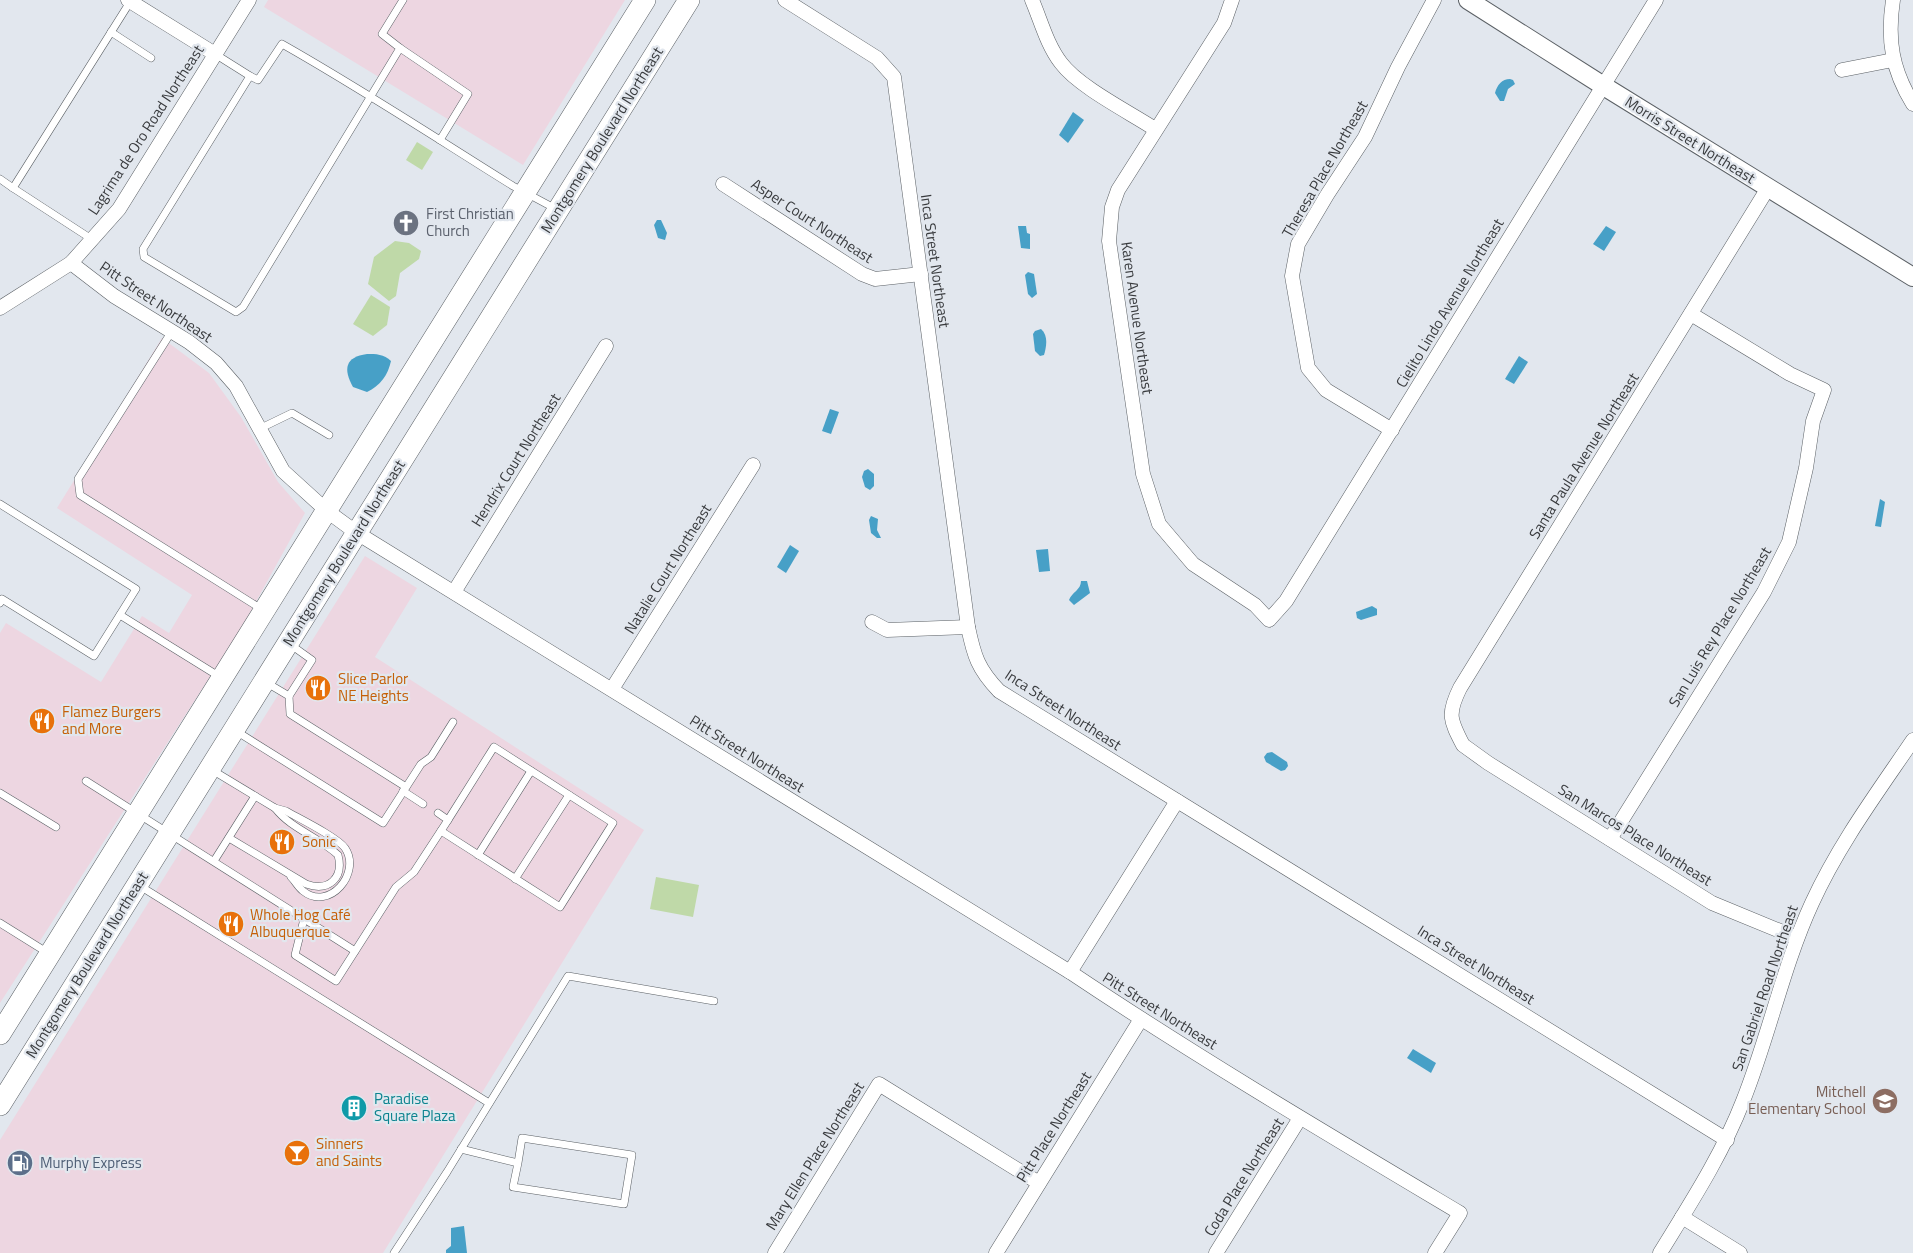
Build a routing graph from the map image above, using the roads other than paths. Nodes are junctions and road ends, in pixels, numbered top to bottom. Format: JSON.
{"nodes":[{"id":1,"x":249,"y":0,"type":"edge"},
{"id":2,"x":403,"y":0,"type":"edge"},
{"id":3,"x":645,"y":0,"type":"edge"},
{"id":4,"x":689,"y":0,"type":"edge"},
{"id":5,"x":785,"y":0,"type":"edge"},
{"id":6,"x":1032,"y":0,"type":"edge"},
{"id":7,"x":1232,"y":0,"type":"edge"},
{"id":8,"x":1434,"y":0,"type":"edge"},
{"id":9,"x":1468,"y":0,"type":"edge"},
{"id":10,"x":1656,"y":0,"type":"edge"},
{"id":11,"x":1893,"y":0,"type":"edge"},
{"id":12,"x":129,"y":1,"type":"edge"},
{"id":13,"x":111,"y":32,"type":"junction"},
{"id":14,"x":400,"y":48,"type":"junction"},
{"id":15,"x":215,"y":54,"type":"junction"},
{"id":16,"x":151,"y":58,"type":"dead end"},
{"id":17,"x":1893,"y":60,"type":"junction"},
{"id":18,"x":1842,"y":70,"type":"dead end"},
{"id":19,"x":250,"y":76,"type":"junction"},
{"id":20,"x":1602,"y":86,"type":"junction"},
{"id":21,"x":371,"y":98,"type":"junction"},
{"id":22,"x":1913,"y":104,"type":"edge"},
{"id":23,"x":1155,"y":129,"type":"junction"},
{"id":24,"x":440,"y":140,"type":"junction"},
{"id":25,"x":0,"y":179,"type":"edge"},
{"id":26,"x":723,"y":184,"type":"dead end"},
{"id":27,"x":13,"y":188,"type":"junction"},
{"id":28,"x":1768,"y":188,"type":"junction"},
{"id":29,"x":525,"y":194,"type":"junction"},
{"id":30,"x":559,"y":210,"type":"junction"},
{"id":31,"x":93,"y":240,"type":"junction"},
{"id":32,"x":71,"y":263,"type":"junction"},
{"id":33,"x":921,"y":274,"type":"junction"},
{"id":34,"x":1913,"y":277,"type":"edge"},
{"id":35,"x":0,"y":308,"type":"edge"},
{"id":36,"x":1691,"y":314,"type":"junction"},
{"id":37,"x":172,"y":331,"type":"junction"},
{"id":38,"x":606,"y":346,"type":"dead end"},
{"id":39,"x":259,"y":429,"type":"junction"},
{"id":40,"x":1392,"y":430,"type":"junction"},
{"id":41,"x":329,"y":435,"type":"dead end"},
{"id":42,"x":753,"y":465,"type":"dead end"},
{"id":43,"x":0,"y":504,"type":"edge"},
{"id":44,"x":327,"y":511,"type":"junction"},
{"id":45,"x":357,"y":533,"type":"junction"},
{"id":46,"x":454,"y":592,"type":"junction"},
{"id":47,"x":1,"y":600,"type":"edge"},
{"id":48,"x":265,"y":611,"type":"junction"},
{"id":49,"x":120,"y":615,"type":"junction"},
{"id":50,"x":1269,"y":620,"type":"joint"},
{"id":51,"x":872,"y":622,"type":"dead end"},
{"id":52,"x":968,"y":627,"type":"junction"},
{"id":53,"x":288,"y":644,"type":"junction"},
{"id":54,"x":223,"y":679,"type":"junction"},
{"id":55,"x":264,"y":681,"type":"junction"},
{"id":56,"x":612,"y":689,"type":"junction"},
{"id":57,"x":289,"y":696,"type":"junction"},
{"id":58,"x":453,"y":722,"type":"dead end"},
{"id":59,"x":234,"y":729,"type":"junction"},
{"id":60,"x":1913,"y":740,"type":"edge"},
{"id":61,"x":1463,"y":745,"type":"joint"},
{"id":62,"x":210,"y":769,"type":"junction"},
{"id":63,"x":531,"y":771,"type":"junction"},
{"id":64,"x":86,"y":781,"type":"dead end"},
{"id":65,"x":405,"y":789,"type":"junction"},
{"id":66,"x":0,"y":793,"type":"edge"},
{"id":67,"x":569,"y":795,"type":"junction"},
{"id":68,"x":255,"y":796,"type":"junction"},
{"id":69,"x":1177,"y":801,"type":"junction"},
{"id":70,"x":423,"y":804,"type":"dead end"},
{"id":71,"x":438,"y":813,"type":"dead end"},
{"id":72,"x":138,"y":814,"type":"junction"},
{"id":73,"x":448,"y":820,"type":"junction"},
{"id":74,"x":56,"y":827,"type":"dead end"},
{"id":75,"x":441,"y":831,"type":"junction"},
{"id":76,"x":169,"y":834,"type":"junction"},
{"id":77,"x":229,"y":838,"type":"junction"},
{"id":78,"x":1610,"y":839,"type":"junction"},
{"id":79,"x":478,"y":855,"type":"junction"},
{"id":80,"x":213,"y":861,"type":"junction"},
{"id":81,"x":515,"y":879,"type":"junction"},
{"id":82,"x":137,"y":885,"type":"junction"},
{"id":83,"x":304,"y":919,"type":"junction"},
{"id":84,"x":0,"y":923,"type":"edge"},
{"id":85,"x":1797,"y":938,"type":"junction"},
{"id":86,"x":355,"y":951,"type":"junction"},
{"id":87,"x":50,"y":955,"type":"junction"},
{"id":88,"x":1070,"y":972,"type":"junction"},
{"id":89,"x":714,"y":1001,"type":"dead end"},
{"id":90,"x":1141,"y":1019,"type":"junction"},
{"id":91,"x":0,"y":1034,"type":"edge"},
{"id":92,"x":489,"y":1103,"type":"junction"},
{"id":93,"x":0,"y":1105,"type":"edge"},
{"id":94,"x":1300,"y":1118,"type":"junction"},
{"id":95,"x":1727,"y":1140,"type":"junction"},
{"id":96,"x":461,"y":1149,"type":"junction"},
{"id":97,"x":518,"y":1162,"type":"junction"},
{"id":98,"x":1039,"y":1183,"type":"junction"},
{"id":99,"x":1682,"y":1217,"type":"junction"},
{"id":100,"x":394,"y":1253,"type":"edge"},
{"id":101,"x":775,"y":1253,"type":"edge"},
{"id":102,"x":996,"y":1253,"type":"edge"},
{"id":103,"x":1216,"y":1253,"type":"edge"},
{"id":104,"x":1435,"y":1253,"type":"edge"},
{"id":105,"x":1659,"y":1253,"type":"edge"},
{"id":106,"x":1740,"y":1253,"type":"edge"}],
"edges":[{"from":1,"to":15,"type":"street","name":"Lagrima de Oro Road Northeast"},
{"from":2,"to":14,"type":"lane"},
{"from":3,"to":29,"type":"main road"},
{"from":4,"to":30,"type":"main road","name":"Montgomery Boulevard Northeast"},
{"from":5,"to":33,"type":"street","name":"Inca Street Northeast"},
{"from":6,"to":23,"type":"street"},
{"from":7,"to":23,"type":"street","name":"Karen Avenue Northeast"},
{"from":8,"to":40,"type":"street","name":"Theresa Place Northeast"},
{"from":9,"to":20,"type":"street","name":"Morris Street Northeast"},
{"from":10,"to":20,"type":"street","name":"Cielito Lindo Avenue Northeast"},
{"from":11,"to":17,"type":"street"},
{"from":12,"to":13,"type":"lane"},
{"from":12,"to":15,"type":"street"},
{"from":13,"to":16,"type":"lane"},
{"from":13,"to":27,"type":"lane"},
{"from":14,"to":21,"type":"lane"},
{"from":14,"to":24,"type":"lane"},
{"from":15,"to":19,"type":"lane"},
{"from":15,"to":31,"type":"street","name":"Lagrima de Oro Road Northeast"},
{"from":17,"to":18,"type":"street"},
{"from":17,"to":22,"type":"street"},
{"from":19,"to":21,"type":"lane"},
{"from":19,"to":21,"type":"lane"},
{"from":20,"to":28,"type":"street","name":"Morris Street Northeast"},
{"from":20,"to":40,"type":"street","name":"Cielito Lindo Avenue Northeast"},
{"from":21,"to":24,"type":"lane"},
{"from":23,"to":50,"type":"street","name":"Karen Avenue Northeast"},
{"from":24,"to":29,"type":"lane"},
{"from":25,"to":27,"type":"lane"},
{"from":26,"to":33,"type":"street","name":"Asper Court Northeast"},
{"from":27,"to":31,"type":"lane"},
{"from":28,"to":34,"type":"street","name":"Morris Street Northeast"},
{"from":28,"to":36,"type":"street","name":"Santa Paula Avenue Northeast"},
{"from":29,"to":30,"type":"lane"},
{"from":29,"to":44,"type":"main road"},
{"from":30,"to":45,"type":"main road","name":"Montgomery Boulevard Northeast"},
{"from":31,"to":32,"type":"street","name":"Lagrima de Oro Road Northeast"},
{"from":32,"to":35,"type":"street","name":"Lagrima de Oro Road Northeast"},
{"from":32,"to":37,"type":"street","name":"Pitt Street Northeast"},
{"from":33,"to":52,"type":"street","name":"Inca Street Northeast"},
{"from":36,"to":61,"type":"street","name":"Santa Paula Avenue Northeast"},
{"from":36,"to":78,"type":"street","name":"San Luis Rey Place Northeast"},
{"from":37,"to":39,"type":"street","name":"Pitt Street Northeast"},
{"from":37,"to":48,"type":"lane"},
{"from":38,"to":46,"type":"street","name":"Hendrix Court Northeast"},
{"from":39,"to":41,"type":"lane"},
{"from":39,"to":44,"type":"street","name":"Pitt Street Northeast"},
{"from":40,"to":50,"type":"street","name":"Cielito Lindo Avenue Northeast"},
{"from":42,"to":56,"type":"street","name":"Natalie Court Northeast"},
{"from":43,"to":49,"type":"lane"},
{"from":44,"to":45,"type":"street","name":"Pitt Street Northeast"},
{"from":44,"to":48,"type":"main road"},
{"from":45,"to":46,"type":"street","name":"Pitt Street Northeast"},
{"from":45,"to":53,"type":"main road","name":"Montgomery Boulevard Northeast"},
{"from":46,"to":56,"type":"street","name":"Pitt Street Northeast"},
{"from":47,"to":49,"type":"lane"},
{"from":48,"to":54,"type":"main road"},
{"from":49,"to":54,"type":"lane"},
{"from":51,"to":52,"type":"street"},
{"from":52,"to":69,"type":"street","name":"Inca Street Northeast"},
{"from":53,"to":55,"type":"main road","name":"Montgomery Boulevard Northeast"},
{"from":53,"to":57,"type":"lane"},
{"from":54,"to":72,"type":"main road"},
{"from":55,"to":57,"type":"lane"},
{"from":55,"to":59,"type":"main road","name":"Montgomery Boulevard Northeast"},
{"from":56,"to":88,"type":"street","name":"Pitt Street Northeast"},
{"from":57,"to":65,"type":"lane"},
{"from":58,"to":65,"type":"lane"},
{"from":59,"to":62,"type":"main road","name":"Montgomery Boulevard Northeast"},
{"from":59,"to":65,"type":"lane"},
{"from":60,"to":85,"type":"street","name":"San Gabriel Road Northeast"},
{"from":61,"to":78,"type":"street","name":"San Marcos Place Northeast"},
{"from":62,"to":68,"type":"lane"},
{"from":62,"to":76,"type":"main road","name":"Montgomery Boulevard Northeast"},
{"from":63,"to":67,"type":"lane"},
{"from":63,"to":73,"type":"lane"},
{"from":63,"to":79,"type":"lane"},
{"from":64,"to":72,"type":"lane"},
{"from":65,"to":70,"type":"lane"},
{"from":66,"to":74,"type":"lane"},
{"from":67,"to":81,"type":"lane"},
{"from":67,"to":81,"type":"lane"},
{"from":68,"to":77,"type":"lane"},
{"from":68,"to":77,"type":"lane"},
{"from":69,"to":88,"type":"street"},
{"from":69,"to":95,"type":"street","name":"Inca Street Northeast"},
{"from":71,"to":73,"type":"lane"},
{"from":72,"to":76,"type":"lane"},
{"from":72,"to":87,"type":"main road"},
{"from":73,"to":75,"type":"lane"},
{"from":75,"to":79,"type":"lane"},
{"from":75,"to":86,"type":"lane"},
{"from":76,"to":80,"type":"lane"},
{"from":76,"to":82,"type":"main road","name":"Montgomery Boulevard Northeast"},
{"from":77,"to":80,"type":"lane"},
{"from":78,"to":85,"type":"street","name":"San Marcos Place Northeast"},
{"from":79,"to":81,"type":"lane"},
{"from":80,"to":83,"type":"lane"},
{"from":82,"to":92,"type":"lane"},
{"from":82,"to":93,"type":"main road","name":"Montgomery Boulevard Northeast"},
{"from":83,"to":86,"type":"lane"},
{"from":83,"to":86,"type":"lane"},
{"from":84,"to":87,"type":"lane"},
{"from":85,"to":95,"type":"street","name":"San Gabriel Road Northeast"},
{"from":87,"to":91,"type":"main road"},
{"from":88,"to":90,"type":"street","name":"Pitt Street Northeast"},
{"from":89,"to":92,"type":"lane"},
{"from":90,"to":94,"type":"street","name":"Pitt Street Northeast"},
{"from":90,"to":98,"type":"street","name":"Pitt Place Northeast"},
{"from":92,"to":96,"type":"lane"},
{"from":94,"to":103,"type":"street","name":"Coda Place Northeast"},
{"from":94,"to":104,"type":"street","name":"Pitt Street Northeast"},
{"from":95,"to":99,"type":"street","name":"San Gabriel Road Northeast"},
{"from":96,"to":97,"type":"lane"},
{"from":96,"to":100,"type":"lane"},
{"from":97,"to":97,"type":"lane"},
{"from":98,"to":101,"type":"street","name":"Mary Ellen Place Northeast"},
{"from":98,"to":102,"type":"street","name":"Pitt Place Northeast"},
{"from":99,"to":105,"type":"street","name":"San Gabriel Road Northeast"},
{"from":99,"to":106,"type":"street"}]}
